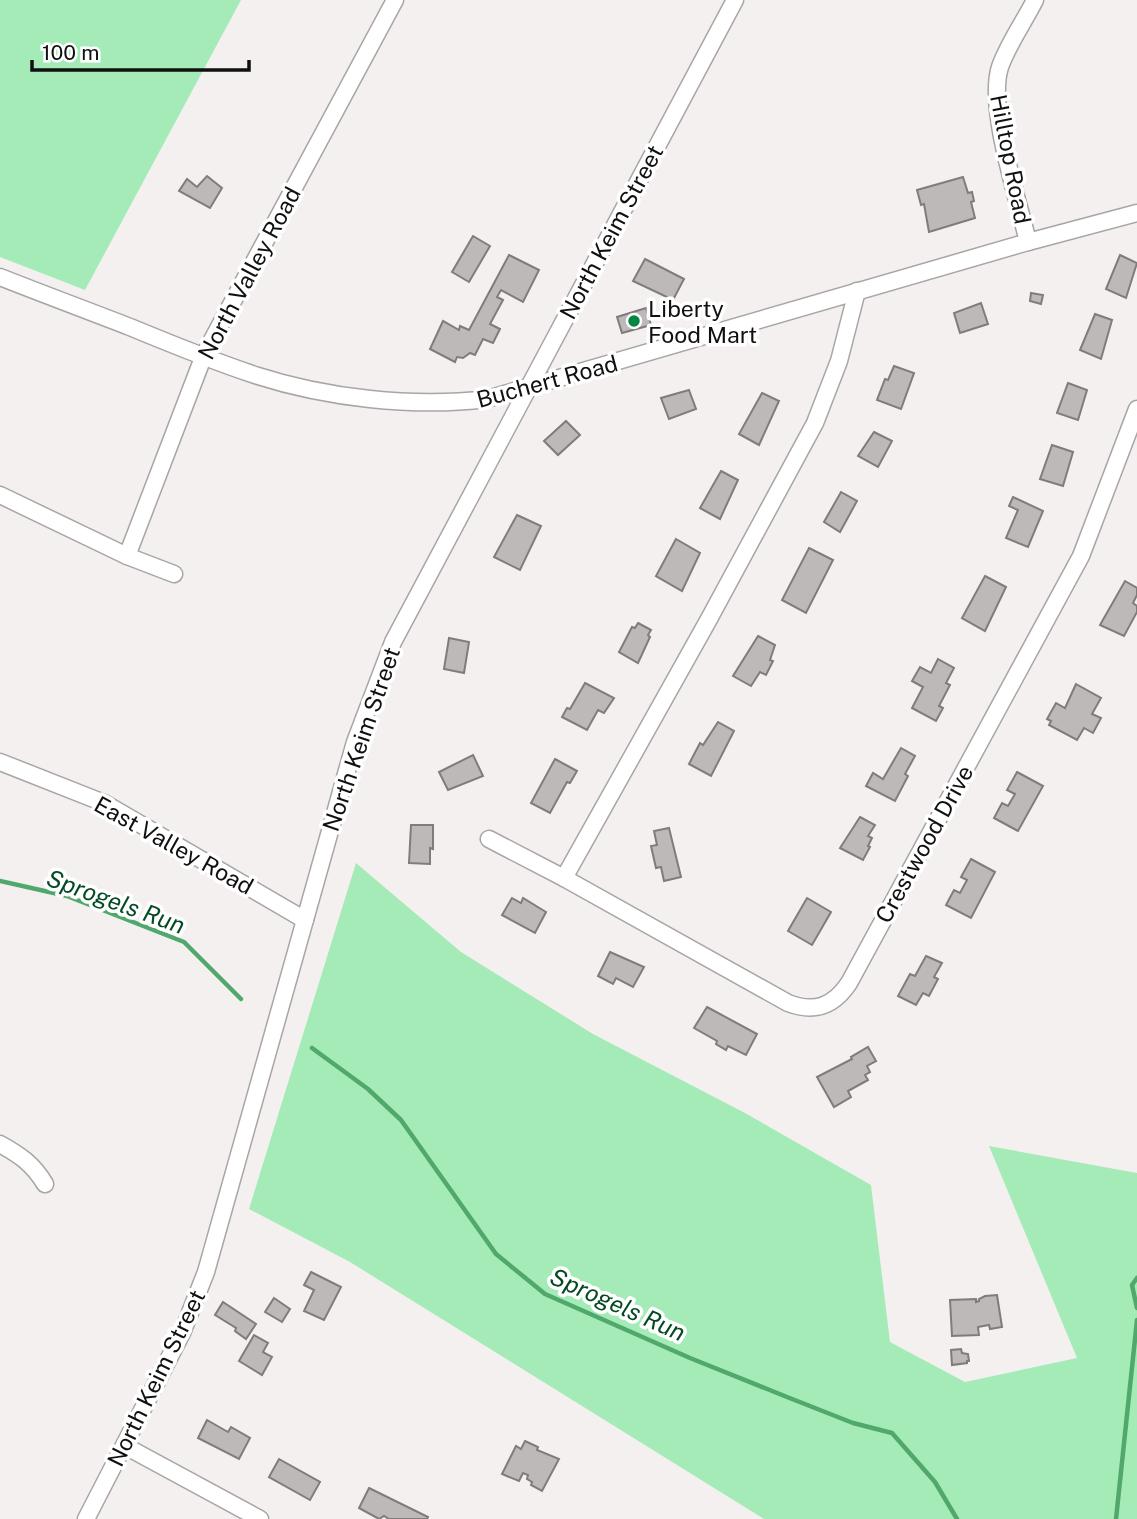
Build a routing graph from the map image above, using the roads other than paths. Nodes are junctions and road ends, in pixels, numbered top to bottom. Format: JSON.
{"nodes":[{"id":1,"x":395,"y":0,"type":"edge"},
{"id":2,"x":735,"y":0,"type":"edge"},
{"id":3,"x":1035,"y":0,"type":"edge"},
{"id":4,"x":1137,"y":213,"type":"edge"},
{"id":5,"x":1028,"y":242,"type":"junction"},
{"id":6,"x":0,"y":277,"type":"edge"},
{"id":7,"x":857,"y":291,"type":"junction"},
{"id":8,"x":204,"y":355,"type":"junction"},
{"id":9,"x":527,"y":388,"type":"junction"},
{"id":10,"x":1137,"y":409,"type":"edge"},
{"id":11,"x":0,"y":495,"type":"edge"},
{"id":12,"x":127,"y":556,"type":"junction"},
{"id":13,"x":174,"y":574,"type":"dead end"},
{"id":14,"x":0,"y":762,"type":"edge"},
{"id":15,"x":489,"y":839,"type":"dead end"},
{"id":16,"x":564,"y":878,"type":"junction"},
{"id":17,"x":305,"y":920,"type":"junction"},
{"id":18,"x":0,"y":1144,"type":"edge"},
{"id":19,"x":45,"y":1184,"type":"dead end"},
{"id":20,"x":125,"y":1446,"type":"junction"},
{"id":21,"x":86,"y":1519,"type":"edge"},
{"id":22,"x":260,"y":1519,"type":"edge"}],
"edges":[{"from":1,"to":8,"type":"street","name":"North Valley Road"},
{"from":2,"to":9,"type":"street","name":"North Keim Street"},
{"from":3,"to":5,"type":"street","name":"Hilltop Road"},
{"from":4,"to":5,"type":"street","name":"Buchert Road"},
{"from":5,"to":7,"type":"street","name":"Buchert Road"},
{"from":6,"to":8,"type":"street","name":"Buchert Road"},
{"from":7,"to":9,"type":"street","name":"Buchert Road"},
{"from":7,"to":16,"type":"street"},
{"from":8,"to":9,"type":"street","name":"Buchert Road"},
{"from":8,"to":12,"type":"street","name":"North Valley Road"},
{"from":9,"to":17,"type":"street","name":"North Keim Street"},
{"from":10,"to":16,"type":"street","name":"Crestwood Drive"},
{"from":11,"to":12,"type":"street"},
{"from":12,"to":13,"type":"street"},
{"from":14,"to":17,"type":"street","name":"East Valley Road"},
{"from":15,"to":16,"type":"street","name":"Crestwood Drive"},
{"from":17,"to":20,"type":"street","name":"North Keim Street"},
{"from":18,"to":19,"type":"street"},
{"from":20,"to":21,"type":"street","name":"North Keim Street"},
{"from":20,"to":22,"type":"street"}]}
